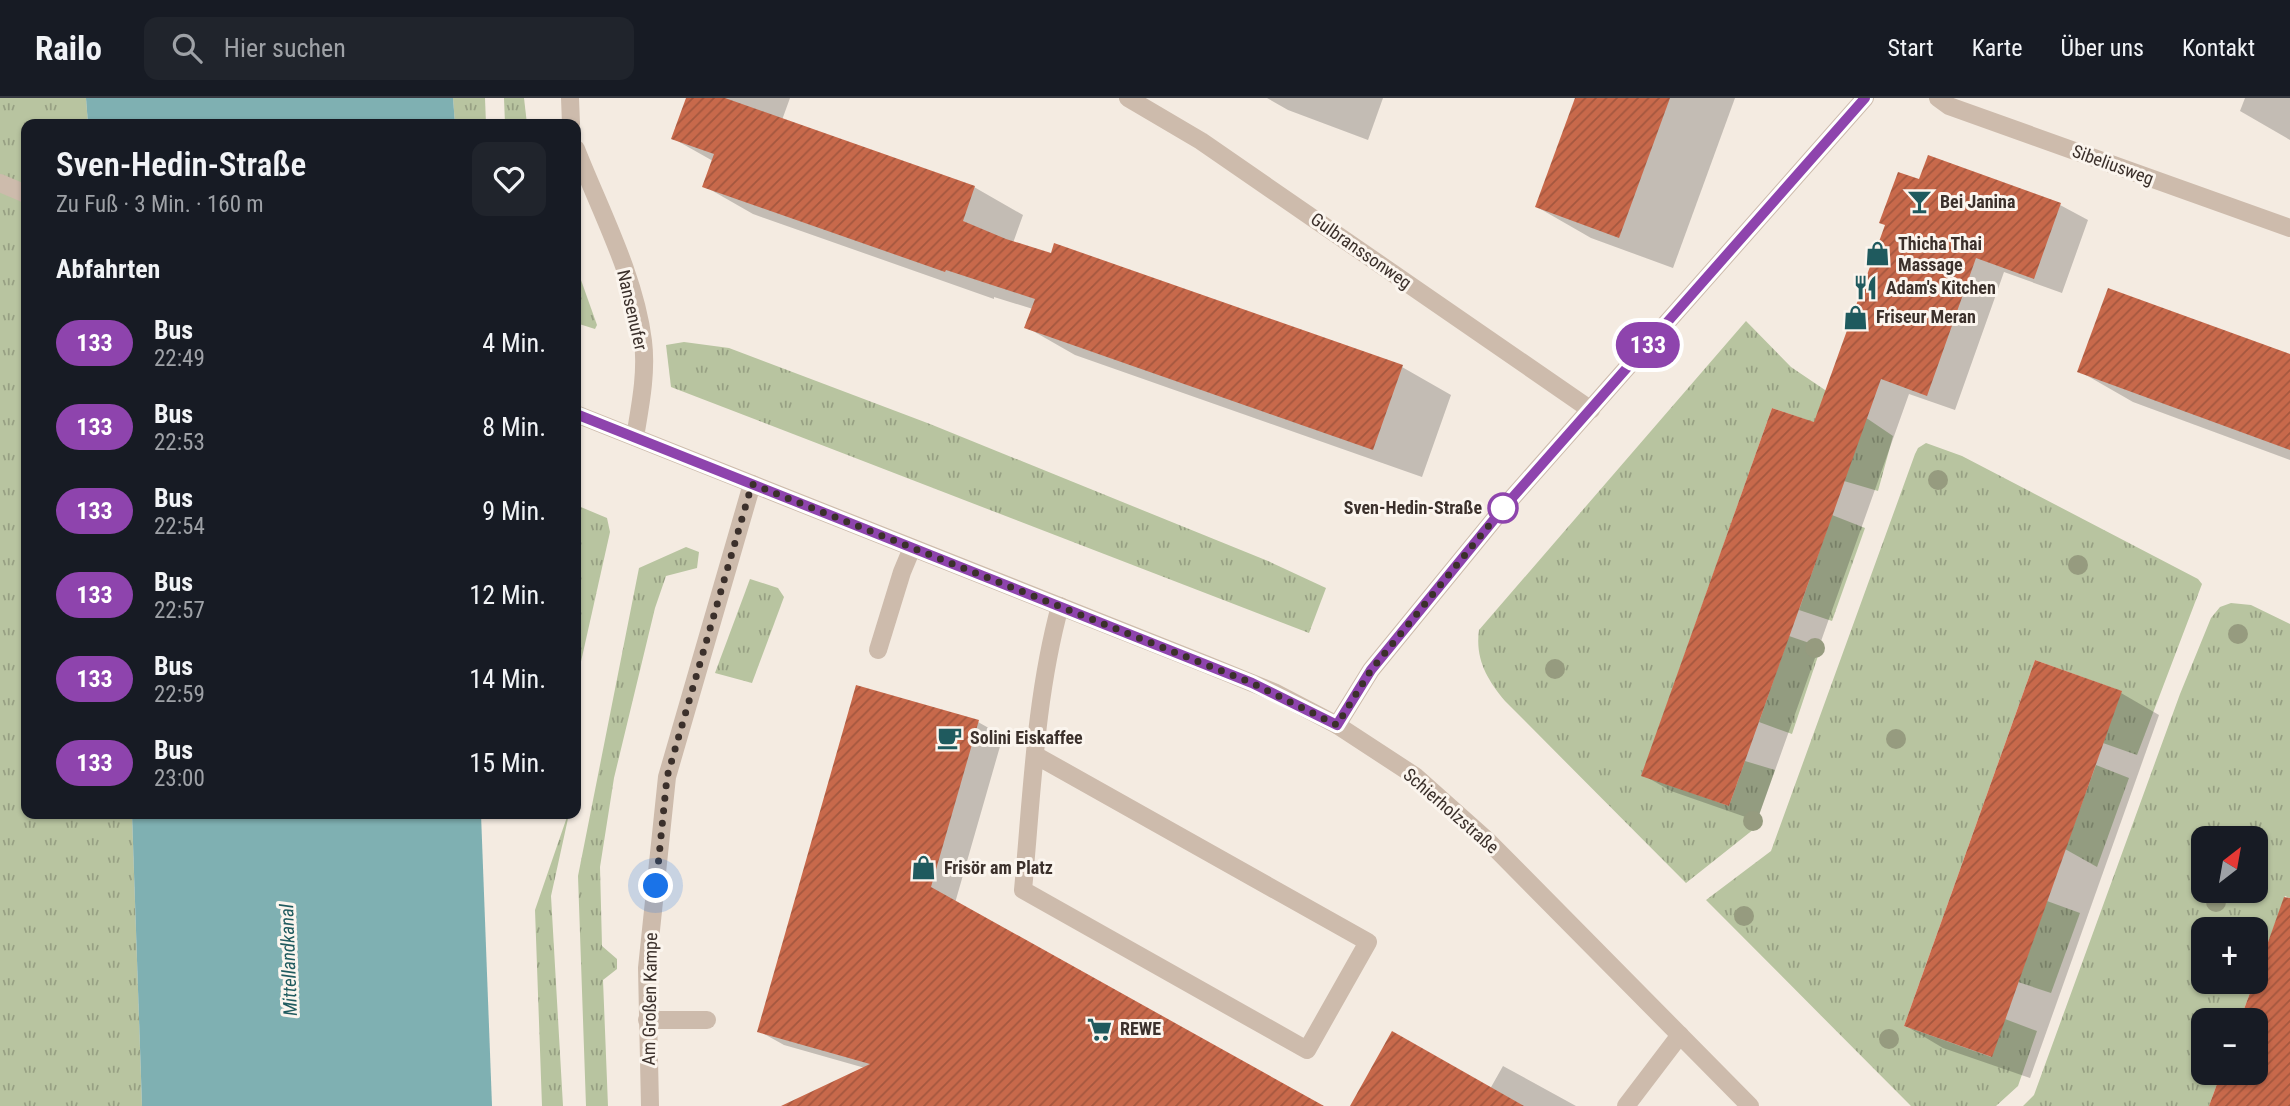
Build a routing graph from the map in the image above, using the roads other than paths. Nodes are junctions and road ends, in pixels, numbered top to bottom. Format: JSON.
{"nodes":[{"id":1,"x":570,"y":98,"type":"edge"},
{"id":2,"x":1128,"y":98,"type":"edge"},
{"id":3,"x":1865,"y":98,"type":"edge"},
{"id":4,"x":1938,"y":98,"type":"edge"},
{"id":5,"x":571,"y":119,"type":"edge"},
{"id":6,"x":581,"y":162,"type":"edge"},
{"id":7,"x":0,"y":183,"type":"edge"},
{"id":8,"x":21,"y":192,"type":"edge"},
{"id":9,"x":2290,"y":228,"type":"edge"},
{"id":10,"x":1591,"y":410,"type":"junction"},
{"id":11,"x":581,"y":416,"type":"edge"},
{"id":12,"x":635,"y":437,"type":"junction"},
{"id":13,"x":752,"y":484,"type":"junction"},
{"id":14,"x":912,"y":548,"type":"junction"},
{"id":15,"x":1060,"y":606,"type":"junction"},
{"id":16,"x":877,"y":650,"type":"dead end"},
{"id":17,"x":1337,"y":725,"type":"junction"},
{"id":18,"x":1035,"y":755,"type":"junction"},
{"id":19,"x":648,"y":1020,"type":"junction"},
{"id":20,"x":707,"y":1020,"type":"dead end"},
{"id":21,"x":1679,"y":1035,"type":"junction"},
{"id":22,"x":649,"y":1106,"type":"edge"},
{"id":23,"x":1626,"y":1106,"type":"edge"},
{"id":24,"x":1750,"y":1106,"type":"edge"}],
"edges":[{"from":1,"to":5,"type":"street"},
{"from":2,"to":10,"type":"street","name":"Gulbranssonweg"},
{"from":3,"to":10,"type":"street"},
{"from":4,"to":9,"type":"street","name":"Sibeliusweg"},
{"from":6,"to":12,"type":"street","name":"Nansenufer"},
{"from":7,"to":8,"type":"street"},
{"from":10,"to":17,"type":"street"},
{"from":11,"to":12,"type":"street","name":"Schierholzstraße"},
{"from":12,"to":13,"type":"street","name":"Schierholzstraße"},
{"from":13,"to":14,"type":"street","name":"Schierholzstraße"},
{"from":13,"to":19,"type":"street","name":"Am Großen Kampe"},
{"from":14,"to":15,"type":"street","name":"Schierholzstraße"},
{"from":14,"to":16,"type":"street"},
{"from":15,"to":17,"type":"street","name":"Schierholzstraße"},
{"from":15,"to":18,"type":"street"},
{"from":17,"to":21,"type":"street","name":"Schierholzstraße"},
{"from":18,"to":18,"type":"street"},
{"from":19,"to":20,"type":"street"},
{"from":19,"to":22,"type":"street","name":"Am Großen Kampe"},
{"from":21,"to":23,"type":"street"},
{"from":21,"to":24,"type":"street","name":"Schierholzstraße"}]}
